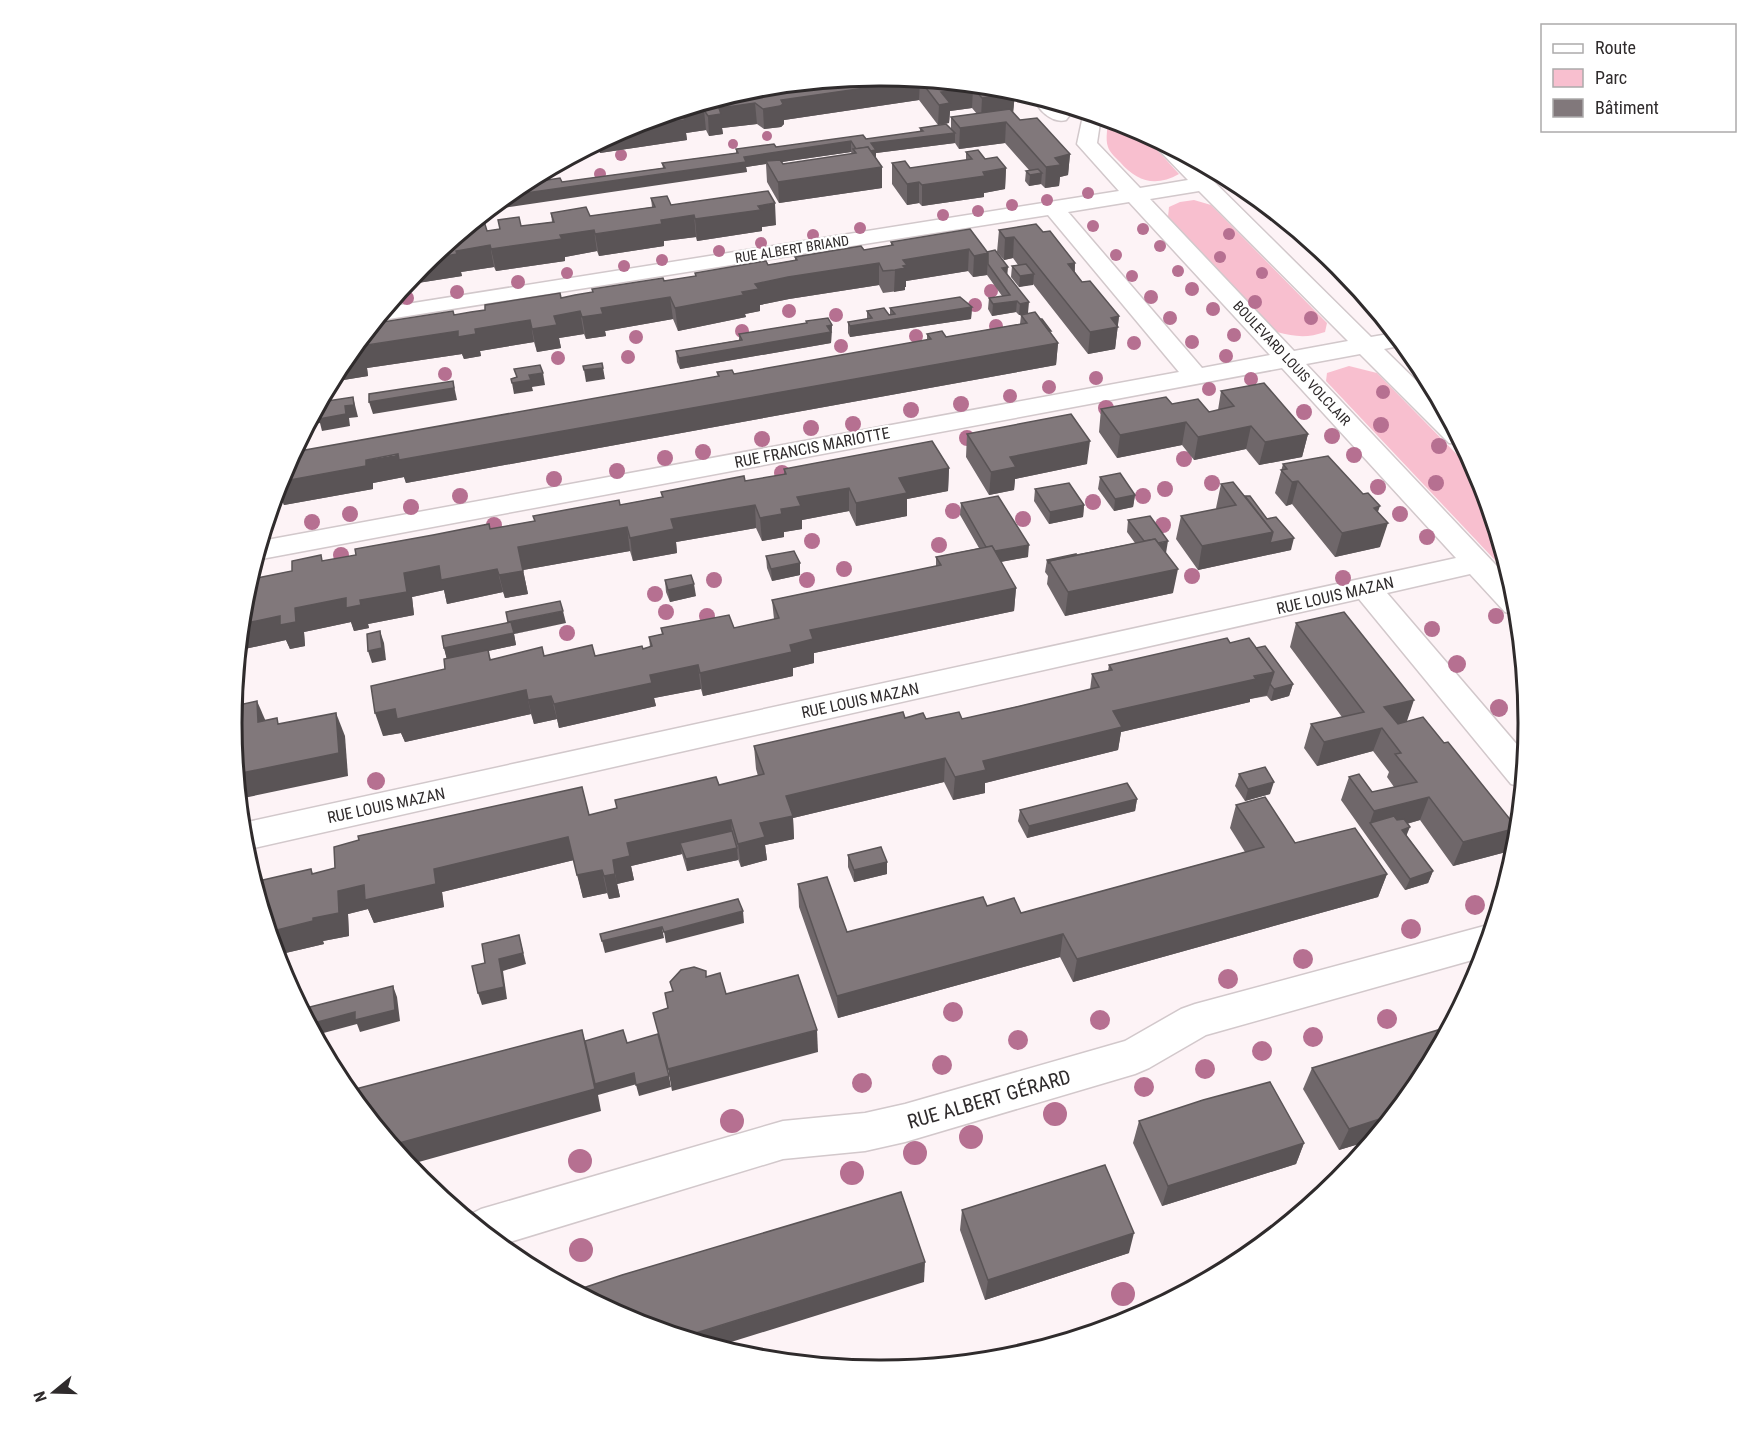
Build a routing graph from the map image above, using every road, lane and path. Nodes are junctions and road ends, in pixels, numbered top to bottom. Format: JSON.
{"nodes":[{"id":1,"x":1053,"y":109,"type":"edge"},
{"id":2,"x":1059,"y":116,"type":"dead end"},
{"id":3,"x":1091,"y":121,"type":"edge"},
{"id":4,"x":1182,"y":162,"type":"edge"},
{"id":5,"x":1204,"y":184,"type":"junction"},
{"id":6,"x":1135,"y":195,"type":"junction"},
{"id":7,"x":1053,"y":208,"type":"junction"},
{"id":8,"x":393,"y":313,"type":"edge"},
{"id":9,"x":1390,"y":340,"type":"edge"},
{"id":10,"x":1365,"y":344,"type":"junction"},
{"id":11,"x":1287,"y":358,"type":"junction"},
{"id":12,"x":1195,"y":375,"type":"junction"},
{"id":13,"x":1440,"y":419,"type":"edge"},
{"id":14,"x":267,"y":549,"type":"edge"},
{"id":15,"x":1477,"y":563,"type":"junction"},
{"id":16,"x":1366,"y":588,"type":"junction"},
{"id":17,"x":1503,"y":591,"type":"edge"},
{"id":18,"x":1516,"y":766,"type":"edge"},
{"id":19,"x":253,"y":835,"type":"edge"},
{"id":20,"x":1478,"y":943,"type":"edge"},
{"id":21,"x":490,"y":1227,"type":"edge"}],
"edges":[{"from":1,"to":2,"type":"street"},
{"from":3,"to":6,"type":"street","name":"BOULEVARD LOUIS VOLCLAIR"},
{"from":4,"to":5,"type":"street"},
{"from":5,"to":6,"type":"street","name":"RUE ALBERT BRIAND"},
{"from":5,"to":10,"type":"street"},
{"from":6,"to":7,"type":"street","name":"RUE ALBERT BRIAND"},
{"from":6,"to":11,"type":"street","name":"BOULEVARD LOUIS VOLCLAIR"},
{"from":7,"to":8,"type":"street","name":"RUE ALBERT BRIAND"},
{"from":7,"to":12,"type":"street"},
{"from":9,"to":10,"type":"street","name":"RUE FRANCIS MARIOTTE"},
{"from":10,"to":11,"type":"street","name":"RUE FRANCIS MARIOTTE"},
{"from":10,"to":13,"type":"street"},
{"from":11,"to":12,"type":"street","name":"RUE FRANCIS MARIOTTE"},
{"from":11,"to":15,"type":"street","name":"BOULEVARD LOUIS VOLCLAIR"},
{"from":12,"to":14,"type":"street","name":"RUE FRANCIS MARIOTTE"},
{"from":15,"to":16,"type":"street","name":"RUE LOUIS MAZAN"},
{"from":15,"to":17,"type":"street","name":"BOULEVARD LOUIS VOLCLAIR"},
{"from":16,"to":18,"type":"street"},
{"from":16,"to":19,"type":"street","name":"RUE LOUIS MAZAN"},
{"from":20,"to":21,"type":"street","name":"RUE ALBERT GÉRARD"}]}
